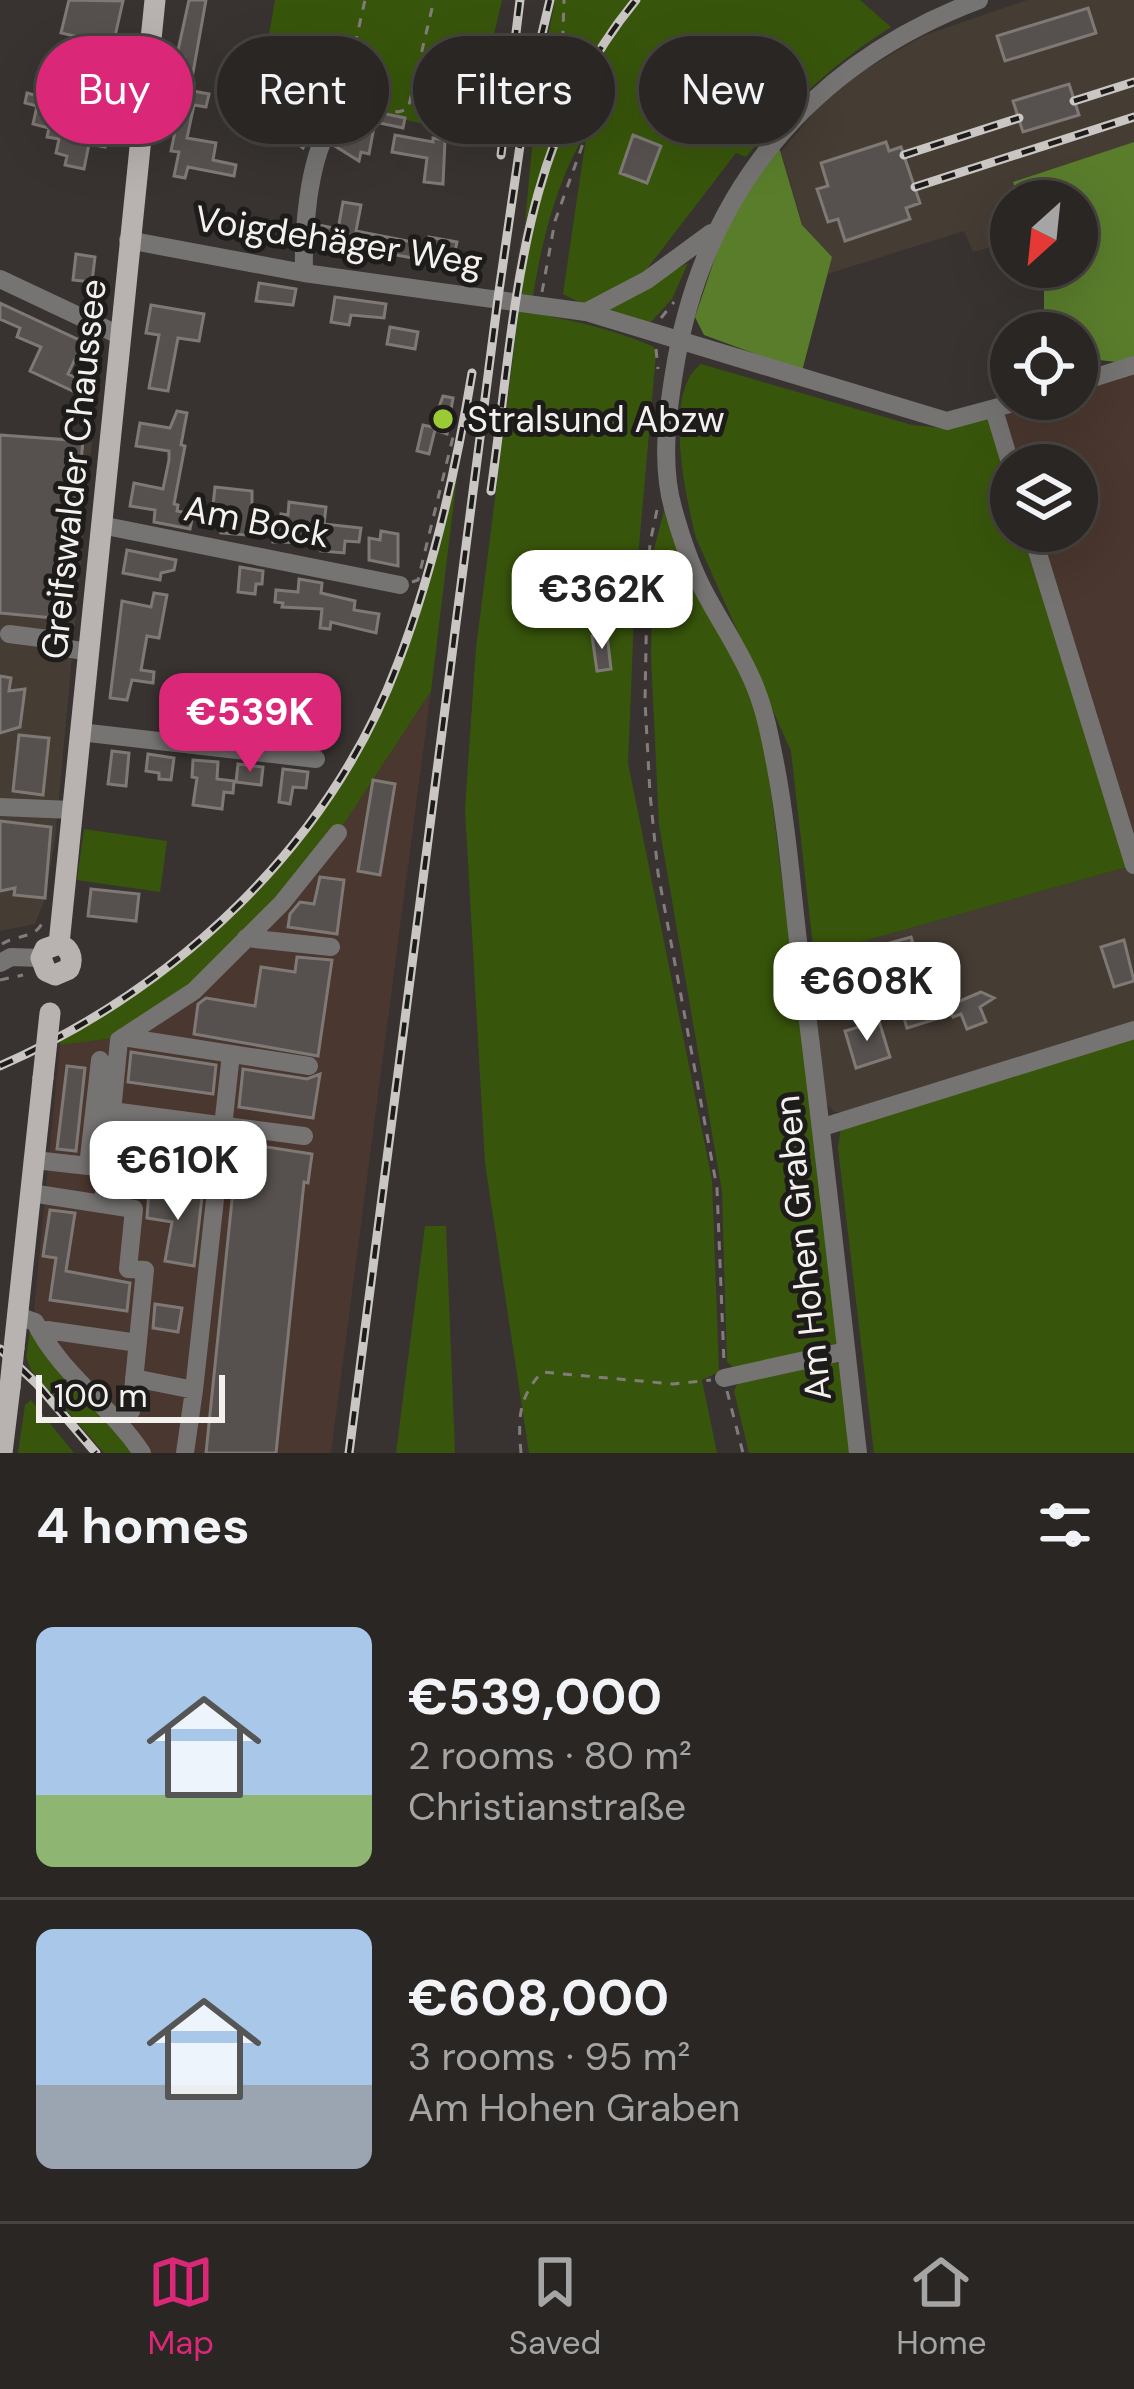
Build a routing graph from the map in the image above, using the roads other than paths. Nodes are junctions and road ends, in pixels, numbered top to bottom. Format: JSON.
{"nodes":[{"id":1,"x":155,"y":0,"type":"edge"},
{"id":2,"x":979,"y":0,"type":"edge"},
{"id":3,"x":322,"y":144,"type":"edge"},
{"id":4,"x":715,"y":230,"type":"junction"},
{"id":5,"x":128,"y":240,"type":"junction"},
{"id":6,"x":304,"y":273,"type":"junction"},
{"id":7,"x":0,"y":279,"type":"edge"},
{"id":8,"x":586,"y":312,"type":"junction"},
{"id":9,"x":121,"y":336,"type":"junction"},
{"id":10,"x":679,"y":341,"type":"junction"},
{"id":11,"x":1134,"y":365,"type":"edge"},
{"id":12,"x":1098,"y":376,"type":"edge"},
{"id":13,"x":990,"y":411,"type":"edge"},
{"id":14,"x":101,"y":525,"type":"junction"},
{"id":15,"x":1037,"y":552,"type":"edge"},
{"id":16,"x":400,"y":585,"type":"road end"},
{"id":17,"x":9,"y":634,"type":"dead end"},
{"id":18,"x":88,"y":652,"type":"junction"},
{"id":19,"x":80,"y":732,"type":"junction"},
{"id":20,"x":316,"y":758,"type":"dead end"},
{"id":21,"x":0,"y":807,"type":"edge"},
{"id":22,"x":72,"y":810,"type":"junction"},
{"id":23,"x":338,"y":833,"type":"dead end"},
{"id":24,"x":1134,"y":865,"type":"edge"},
{"id":25,"x":246,"y":938,"type":"junction"},
{"id":26,"x":331,"y":947,"type":"dead end"},
{"id":27,"x":39,"y":965,"type":"junction"},
{"id":28,"x":1,"y":967,"type":"edge"},
{"id":29,"x":1134,"y":1030,"type":"edge"},
{"id":30,"x":123,"y":1037,"type":"junction"},
{"id":31,"x":231,"y":1054,"type":"junction"},
{"id":32,"x":100,"y":1060,"type":"dead end"},
{"id":33,"x":309,"y":1066,"type":"dead end"},
{"id":34,"x":112,"y":1111,"type":"junction"},
{"id":35,"x":221,"y":1126,"type":"junction"},
{"id":36,"x":823,"y":1127,"type":"junction"},
{"id":37,"x":304,"y":1136,"type":"dead end"},
{"id":38,"x":35,"y":1160,"type":"junction"},
{"id":39,"x":106,"y":1169,"type":"junction"},
{"id":40,"x":221,"y":1186,"type":"junction"},
{"id":41,"x":32,"y":1193,"type":"junction"},
{"id":42,"x":103,"y":1204,"type":"junction"},
{"id":43,"x":10,"y":1288,"type":"edge"},
{"id":44,"x":18,"y":1316,"type":"junction"},
{"id":45,"x":47,"y":1330,"type":"dead end"},
{"id":46,"x":138,"y":1343,"type":"junction"},
{"id":47,"x":846,"y":1351,"type":"junction"},
{"id":48,"x":134,"y":1378,"type":"junction"},
{"id":49,"x":724,"y":1378,"type":"road end"},
{"id":50,"x":194,"y":1390,"type":"junction"},
{"id":51,"x":118,"y":1420,"type":"junction"},
{"id":52,"x":3,"y":1424,"type":"edge"},
{"id":53,"x":2,"y":1453,"type":"edge"},
{"id":54,"x":142,"y":1453,"type":"edge"},
{"id":55,"x":185,"y":1453,"type":"edge"},
{"id":56,"x":858,"y":1453,"type":"edge"}],
"edges":[{"from":1,"to":5,"type":"main road","name":"Greifswalder Chaussee"},
{"from":2,"to":4,"type":"street"},
{"from":3,"to":6,"type":"street"},
{"from":4,"to":8,"type":"street"},
{"from":4,"to":10,"type":"street"},
{"from":5,"to":6,"type":"street","name":"Voigdehäger Weg"},
{"from":5,"to":9,"type":"main road","name":"Greifswalder Chaussee"},
{"from":6,"to":8,"type":"street","name":"Voigdehäger Weg"},
{"from":7,"to":9,"type":"street"},
{"from":8,"to":10,"type":"street","name":"Voigdehäger Weg"},
{"from":9,"to":14,"type":"main road","name":"Greifswalder Chaussee"},
{"from":10,"to":13,"type":"street","name":"Voigdehäger Weg"},
{"from":10,"to":36,"type":"street","name":"Am Hohen Graben"},
{"from":11,"to":12,"type":"street"},
{"from":14,"to":16,"type":"street","name":"Am Bock"},
{"from":14,"to":18,"type":"main road","name":"Greifswalder Chaussee"},
{"from":15,"to":24,"type":"street"},
{"from":17,"to":18,"type":"street"},
{"from":18,"to":19,"type":"main road","name":"Greifswalder Chaussee"},
{"from":19,"to":20,"type":"street"},
{"from":19,"to":22,"type":"main road","name":"Greifswalder Chaussee"},
{"from":21,"to":22,"type":"street"},
{"from":22,"to":27,"type":"main road","name":"Greifswalder Chaussee"},
{"from":23,"to":25,"type":"street"},
{"from":25,"to":26,"type":"street"},
{"from":25,"to":30,"type":"street"},
{"from":27,"to":28,"type":"street"},
{"from":27,"to":38,"type":"main road","name":"Greifswalder Chaussee","bridge":true},
{"from":29,"to":36,"type":"street"},
{"from":30,"to":31,"type":"street"},
{"from":30,"to":34,"type":"street"},
{"from":31,"to":33,"type":"street"},
{"from":31,"to":35,"type":"street"},
{"from":32,"to":38,"type":"street"},
{"from":34,"to":35,"type":"street"},
{"from":34,"to":39,"type":"street"},
{"from":35,"to":37,"type":"street"},
{"from":35,"to":40,"type":"street"},
{"from":36,"to":47,"type":"street","name":"Am Hohen Graben"},
{"from":38,"to":41,"type":"main road","name":"Greifswalder Chaussee"},
{"from":39,"to":40,"type":"street"},
{"from":39,"to":42,"type":"street"},
{"from":40,"to":50,"type":"street"},
{"from":41,"to":42,"type":"street"},
{"from":41,"to":43,"type":"main road","name":"Greifswalder Chaussee"},
{"from":42,"to":46,"type":"street"},
{"from":43,"to":44,"type":"main road","name":"Greifswalder Chaussee"},
{"from":44,"to":51,"type":"street"},
{"from":44,"to":52,"type":"main road","name":"Greifswalder Chaussee","bridge":true},
{"from":45,"to":46,"type":"street"},
{"from":46,"to":48,"type":"street"},
{"from":47,"to":49,"type":"street"},
{"from":47,"to":56,"type":"street","name":"Am Hohen Graben"},
{"from":48,"to":50,"type":"street"},
{"from":48,"to":51,"type":"street"},
{"from":50,"to":55,"type":"street"},
{"from":51,"to":54,"type":"street"},
{"from":52,"to":53,"type":"main road","name":"Greifswalder Chaussee"}]}
